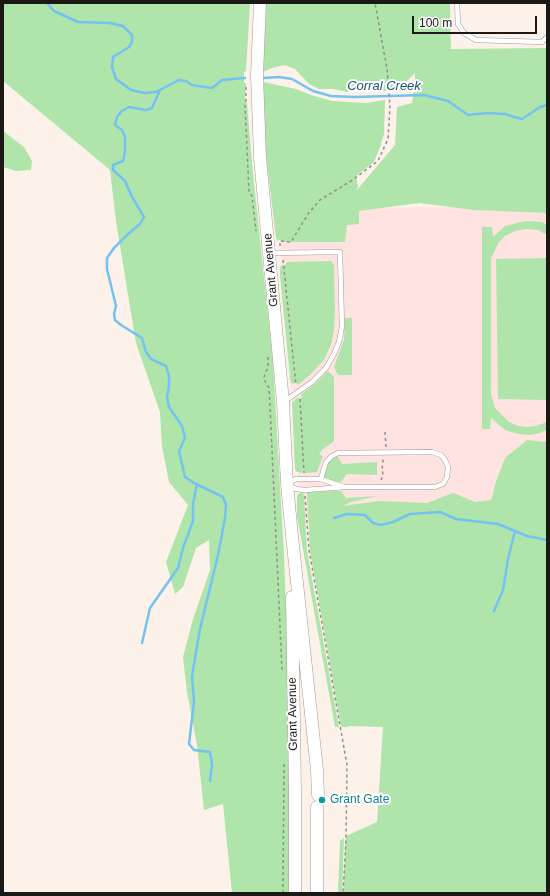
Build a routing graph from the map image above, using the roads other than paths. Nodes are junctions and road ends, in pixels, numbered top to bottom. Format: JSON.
{"nodes":[{"id":1,"x":260,"y":3,"type":"edge"},
{"id":2,"x":457,"y":3,"type":"edge"},
{"id":3,"x":547,"y":37,"type":"edge"},
{"id":4,"x":269,"y":253,"type":"junction"},
{"id":5,"x":283,"y":402,"type":"junction"},
{"id":6,"x":321,"y":479,"type":"junction"},
{"id":7,"x":287,"y":484,"type":"junction"},
{"id":8,"x":345,"y":487,"type":"junction"},
{"id":9,"x":292,"y":536,"type":"junction"},
{"id":10,"x":295,"y":893,"type":"edge"},
{"id":11,"x":317,"y":893,"type":"edge"}],
"edges":[{"from":1,"to":4,"type":"main road","name":"Grant Avenue"},
{"from":2,"to":3,"type":"lane"},
{"from":4,"to":5,"type":"main road","name":"Grant Avenue"},
{"from":4,"to":5,"type":"lane"},
{"from":5,"to":7,"type":"main road","name":"Grant Avenue"},
{"from":6,"to":7,"type":"lane"},
{"from":6,"to":8,"type":"lane"},
{"from":6,"to":8,"type":"lane"},
{"from":7,"to":8,"type":"lane"},
{"from":7,"to":9,"type":"main road","name":"Grant Avenue"},
{"from":9,"to":10,"type":"main road","name":"Grant Avenue"},
{"from":9,"to":11,"type":"main road","name":"Grant Avenue"}]}
